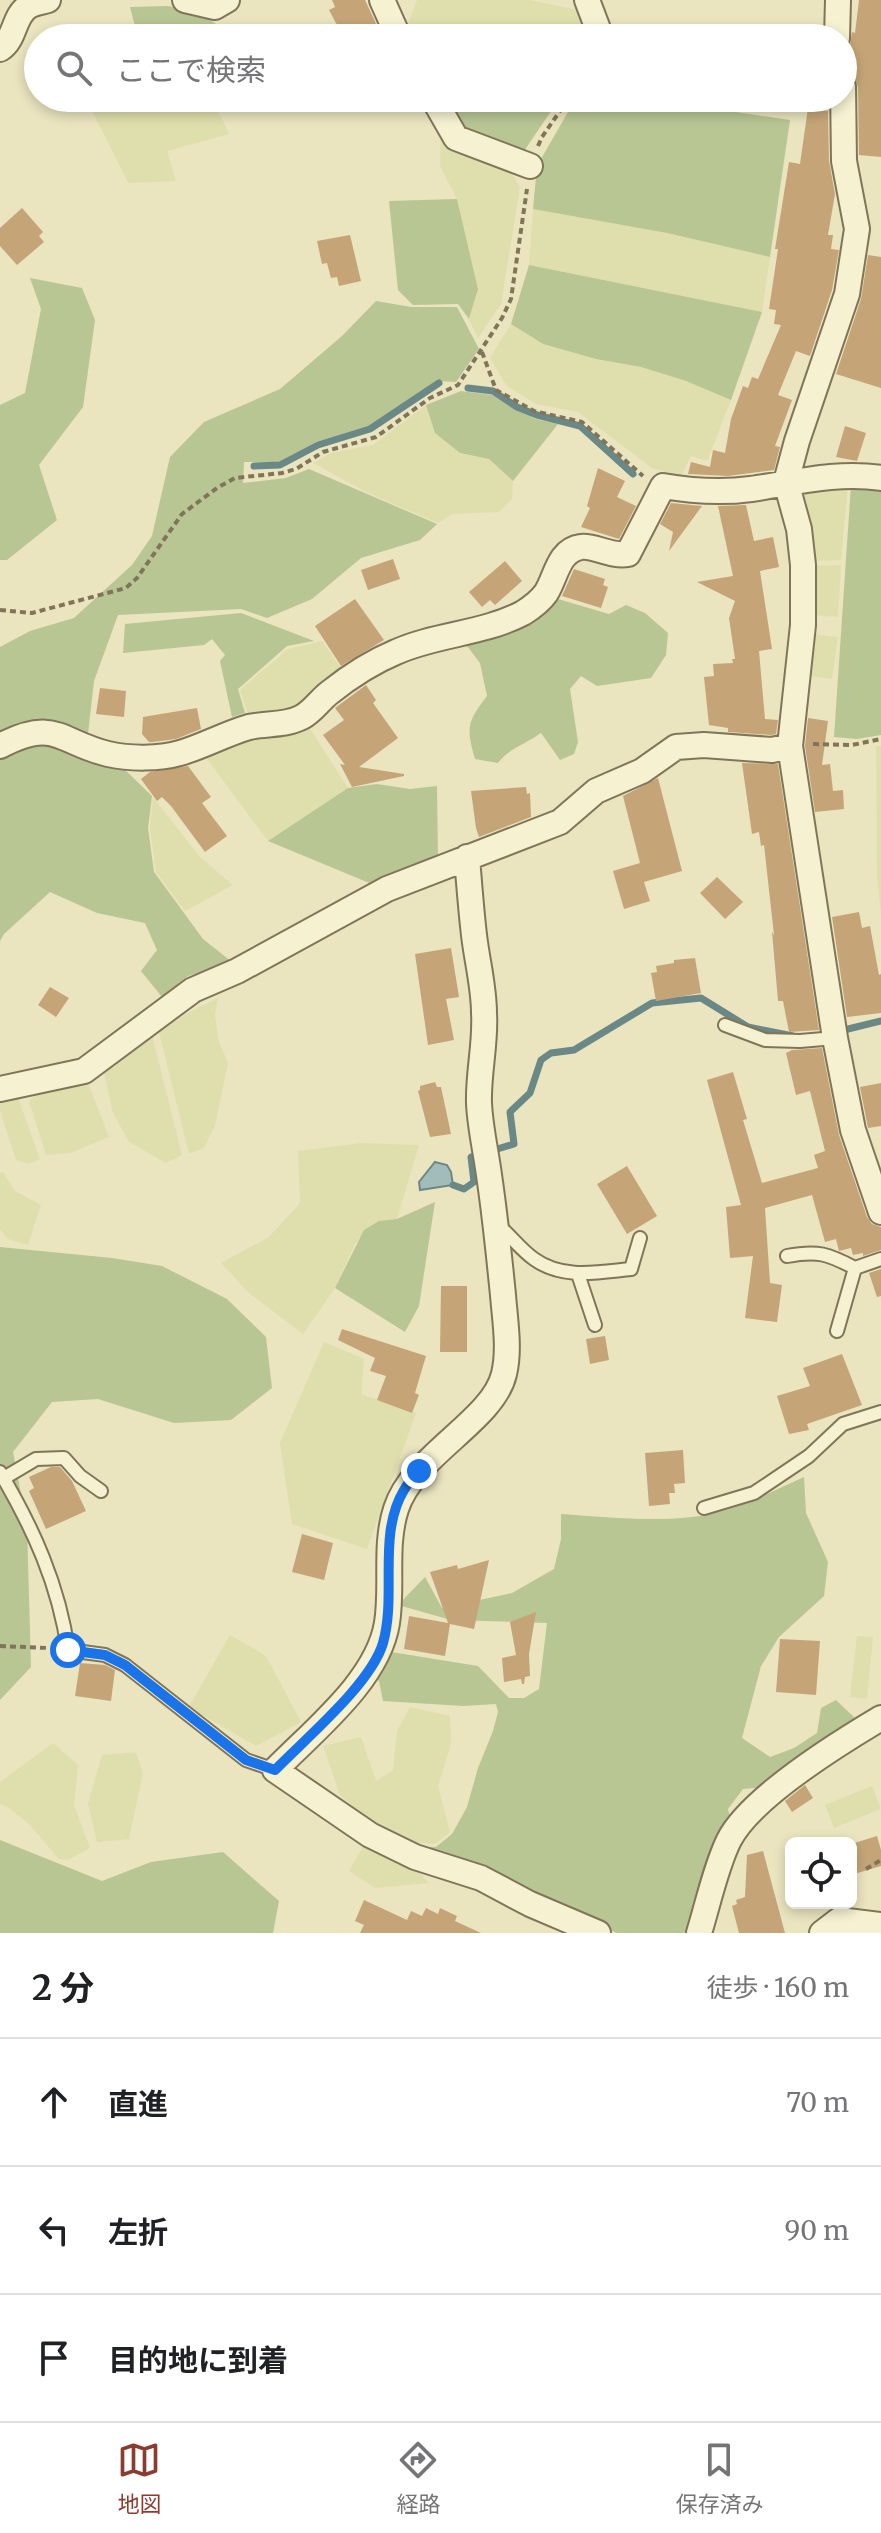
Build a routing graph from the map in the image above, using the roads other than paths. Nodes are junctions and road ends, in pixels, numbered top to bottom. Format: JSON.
{"nodes":[{"id":1,"x":48,"y":0,"type":"edge"},
{"id":2,"x":185,"y":0,"type":"edge"},
{"id":3,"x":227,"y":0,"type":"edge"},
{"id":4,"x":382,"y":0,"type":"edge"},
{"id":5,"x":587,"y":0,"type":"edge"},
{"id":6,"x":838,"y":0,"type":"edge"},
{"id":7,"x":393,"y":24,"type":"edge"},
{"id":8,"x":596,"y":24,"type":"edge"},
{"id":9,"x":837,"y":24,"type":"edge"},
{"id":10,"x":0,"y":49,"type":"edge"},
{"id":11,"x":441,"y":112,"type":"edge"},
{"id":12,"x":843,"y":112,"type":"edge"},
{"id":13,"x":530,"y":166,"type":"road end"},
{"id":14,"x":881,"y":478,"type":"edge"},
{"id":15,"x":786,"y":482,"type":"junction"},
{"id":16,"x":0,"y":746,"type":"edge"},
{"id":17,"x":790,"y":746,"type":"junction"},
{"id":18,"x":467,"y":857,"type":"junction"},
{"id":19,"x":725,"y":1025,"type":"dead end"},
{"id":20,"x":835,"y":1038,"type":"junction"},
{"id":21,"x":0,"y":1089,"type":"edge"},
{"id":22,"x":881,"y":1212,"type":"edge"},
{"id":23,"x":496,"y":1222,"type":"junction"},
{"id":24,"x":640,"y":1238,"type":"dead end"},
{"id":25,"x":787,"y":1256,"type":"dead end"},
{"id":26,"x":881,"y":1259,"type":"edge"},
{"id":27,"x":855,"y":1268,"type":"junction"},
{"id":28,"x":578,"y":1274,"type":"junction"},
{"id":29,"x":595,"y":1325,"type":"dead end"},
{"id":30,"x":837,"y":1331,"type":"dead end"},
{"id":31,"x":881,"y":1412,"type":"edge"},
{"id":32,"x":2,"y":1475,"type":"edge"},
{"id":33,"x":101,"y":1491,"type":"dead end"},
{"id":34,"x":704,"y":1508,"type":"dead end"},
{"id":35,"x":881,"y":1718,"type":"edge"},
{"id":36,"x":275,"y":1770,"type":"junction"},
{"id":37,"x":881,"y":1925,"type":"edge"},
{"id":38,"x":598,"y":1933,"type":"edge"},
{"id":39,"x":699,"y":1933,"type":"edge"},
{"id":40,"x":822,"y":1933,"type":"edge"}],
"edges":[{"from":1,"to":10,"type":"street"},
{"from":2,"to":3,"type":"street"},
{"from":4,"to":7,"type":"street"},
{"from":5,"to":8,"type":"street"},
{"from":6,"to":9,"type":"street"},
{"from":11,"to":13,"type":"street"},
{"from":12,"to":15,"type":"street"},
{"from":14,"to":15,"type":"street"},
{"from":15,"to":16,"type":"street"},
{"from":15,"to":17,"type":"street"},
{"from":17,"to":18,"type":"street"},
{"from":17,"to":20,"type":"street"},
{"from":18,"to":21,"type":"street"},
{"from":18,"to":23,"type":"street"},
{"from":19,"to":20,"type":"lane"},
{"from":20,"to":22,"type":"street"},
{"from":23,"to":28,"type":"lane"},
{"from":23,"to":36,"type":"street"},
{"from":24,"to":28,"type":"lane"},
{"from":25,"to":27,"type":"lane"},
{"from":26,"to":27,"type":"lane"},
{"from":27,"to":30,"type":"lane"},
{"from":28,"to":29,"type":"lane"},
{"from":31,"to":34,"type":"lane"},
{"from":32,"to":33,"type":"lane"},
{"from":32,"to":36,"type":"lane"},
{"from":35,"to":39,"type":"street"},
{"from":36,"to":38,"type":"street"},
{"from":37,"to":40,"type":"street"}]}
